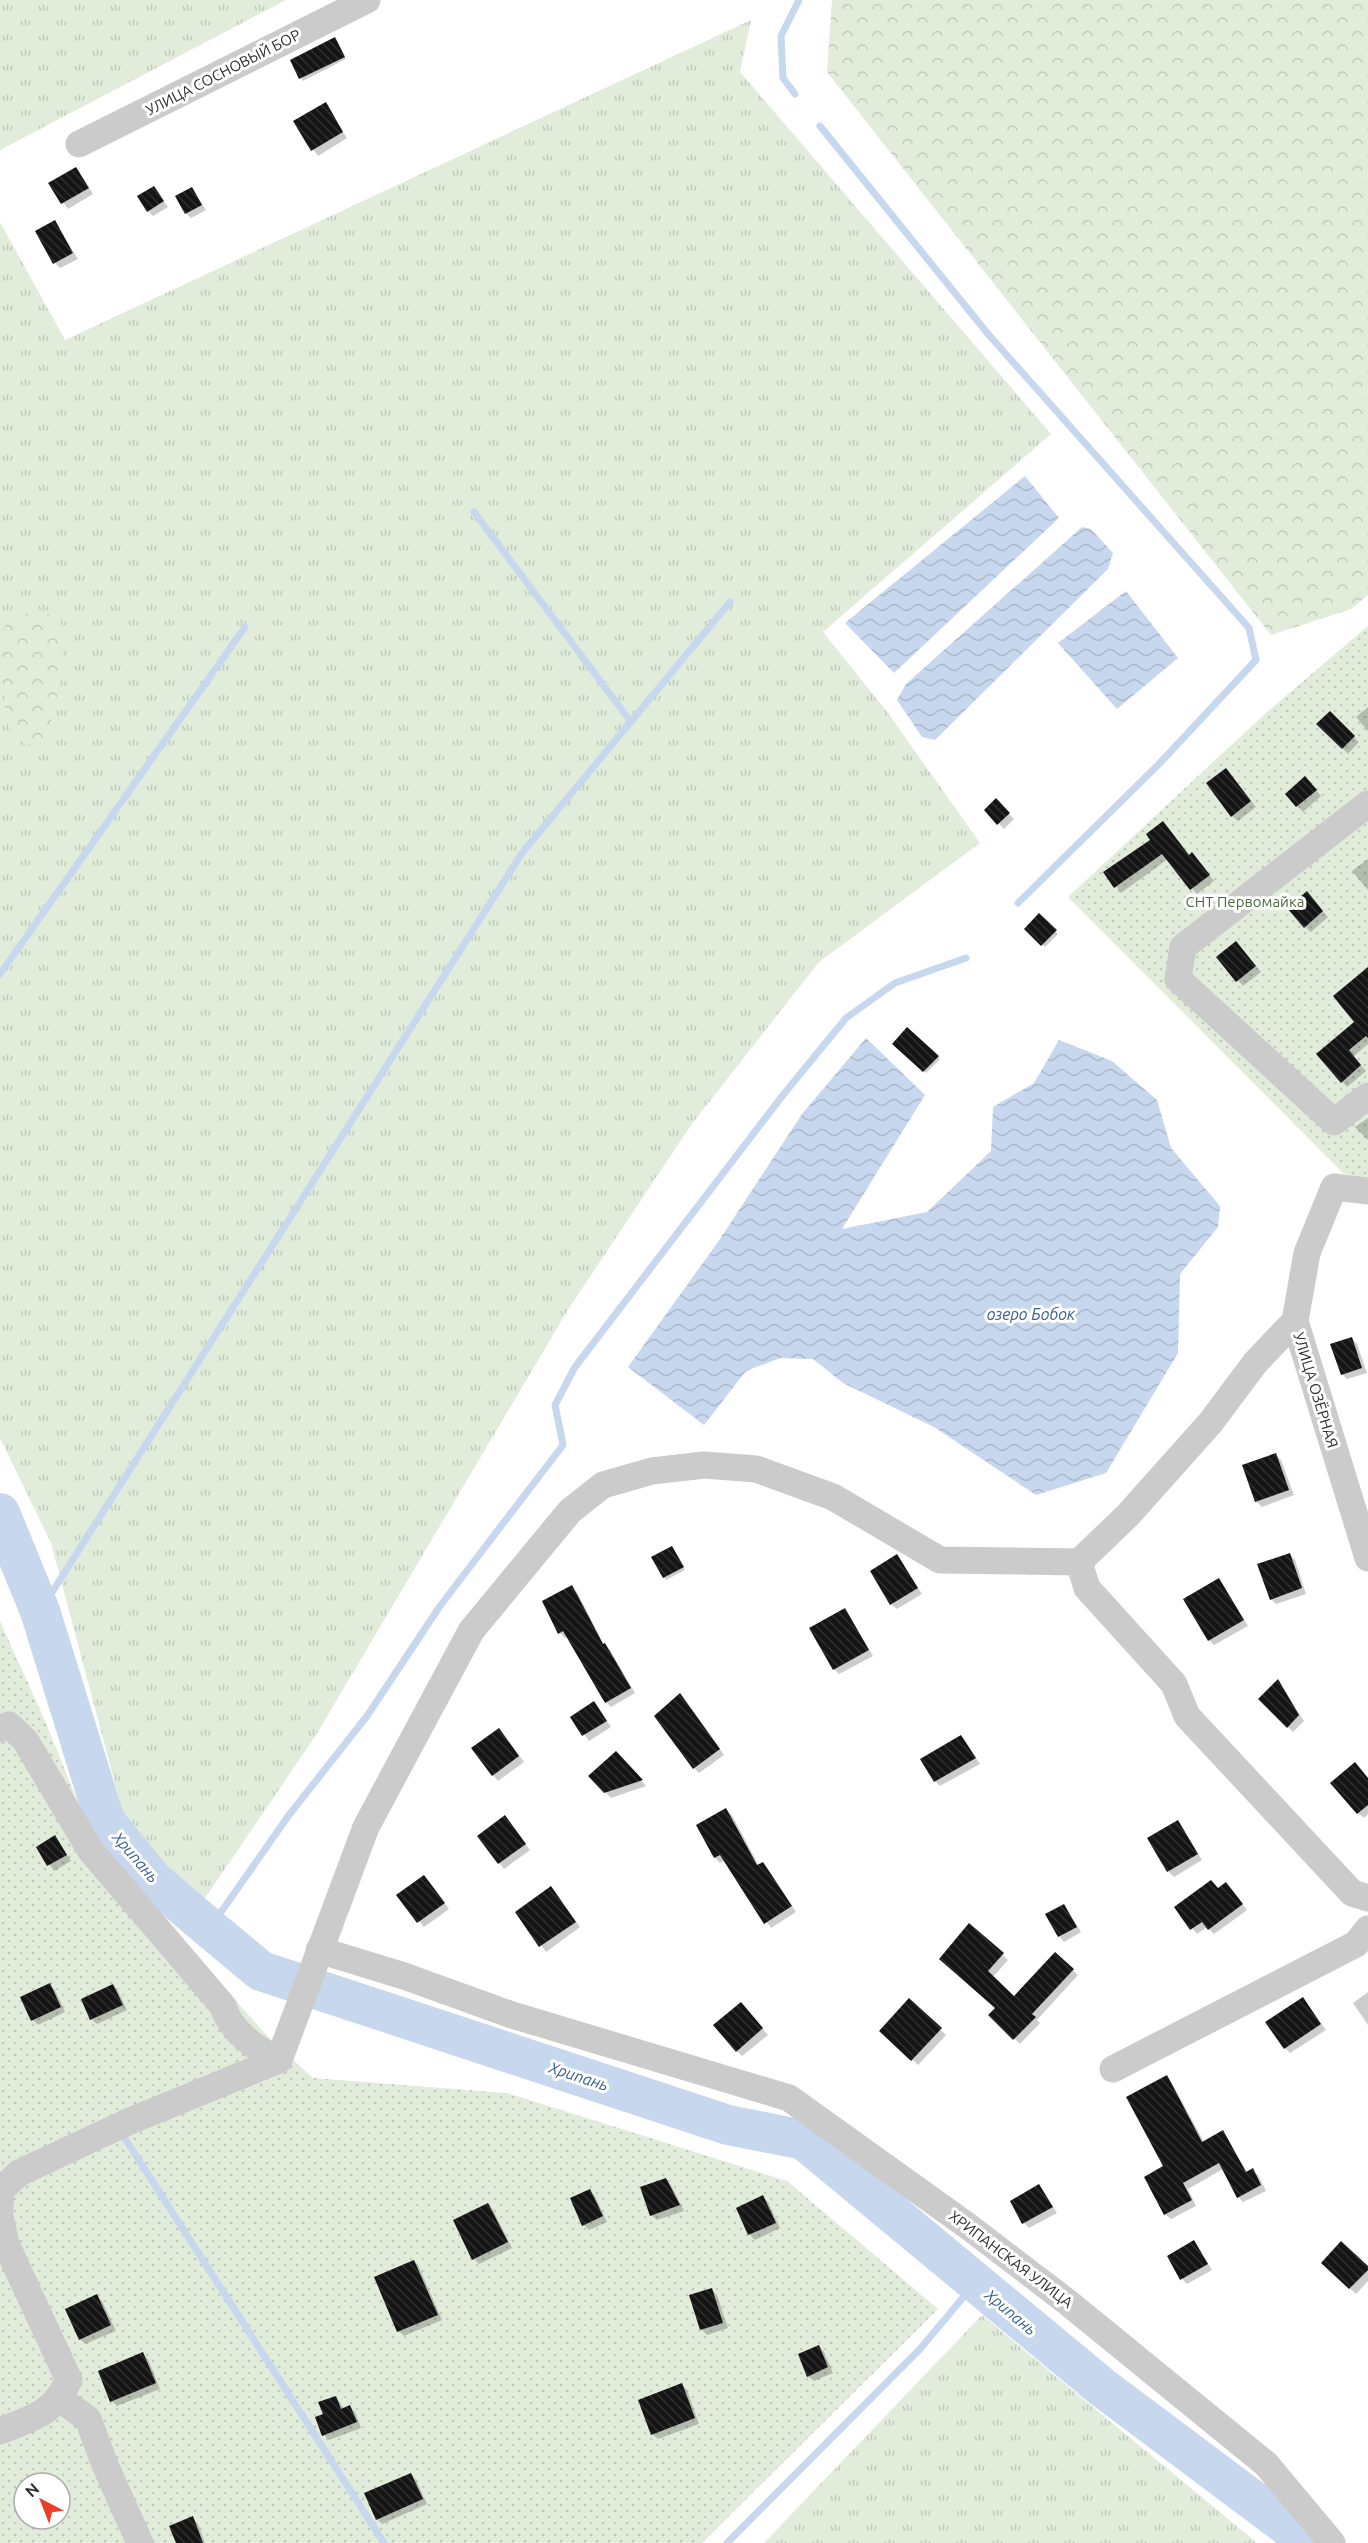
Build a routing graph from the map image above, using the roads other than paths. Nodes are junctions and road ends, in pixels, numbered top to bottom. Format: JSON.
{"nodes":[{"id":1,"x":367,"y":0,"type":"edge"},
{"id":2,"x":79,"y":144,"type":"dead end"},
{"id":3,"x":1368,"y":804,"type":"edge"},
{"id":4,"x":1368,"y":1096,"type":"edge"},
{"id":5,"x":1368,"y":1191,"type":"edge"},
{"id":6,"x":1295,"y":1322,"type":"junction"},
{"id":7,"x":1368,"y":1558,"type":"edge"},
{"id":8,"x":1078,"y":1562,"type":"junction"},
{"id":9,"x":0,"y":1730,"type":"edge"},
{"id":10,"x":1368,"y":1898,"type":"edge"},
{"id":11,"x":1368,"y":1929,"type":"edge"},
{"id":12,"x":315,"y":1961,"type":"junction"},
{"id":13,"x":279,"y":2060,"type":"junction"},
{"id":14,"x":1113,"y":2069,"type":"dead end"},
{"id":15,"x":0,"y":2201,"type":"edge"},
{"id":16,"x":60,"y":2399,"type":"junction"},
{"id":17,"x":0,"y":2431,"type":"edge"},
{"id":18,"x":140,"y":2543,"type":"edge"},
{"id":19,"x":1332,"y":2543,"type":"edge"}],
"edges":[{"from":1,"to":2,"type":"street","name":"УЛИЦА СОСНОВЫЙ БОР"},
{"from":3,"to":4,"type":"street"},
{"from":5,"to":6,"type":"street","name":"УЛИЦА ОЗЁРНАЯ"},
{"from":6,"to":7,"type":"street","name":"УЛИЦА ОЗЁРНАЯ"},
{"from":6,"to":8,"type":"street"},
{"from":8,"to":10,"type":"street"},
{"from":8,"to":12,"type":"street"},
{"from":9,"to":13,"type":"street"},
{"from":11,"to":14,"type":"street"},
{"from":12,"to":13,"type":"street"},
{"from":12,"to":19,"type":"street","name":"ХРИПАНСКАЯ УЛИЦА"},
{"from":13,"to":15,"type":"street"},
{"from":15,"to":16,"type":"street"},
{"from":16,"to":17,"type":"street"},
{"from":16,"to":18,"type":"street"}]}
